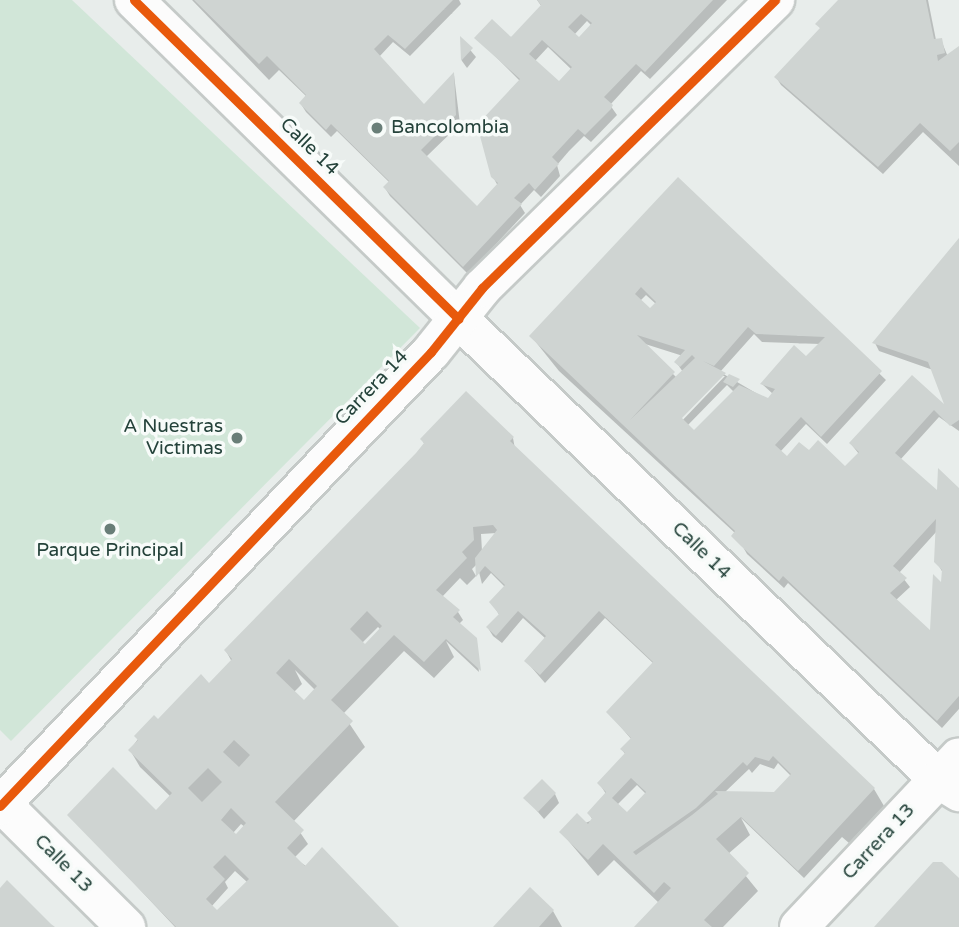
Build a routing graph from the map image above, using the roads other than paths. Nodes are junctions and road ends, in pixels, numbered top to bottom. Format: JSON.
{"nodes":[{"id":1,"x":134,"y":0,"type":"edge"},
{"id":2,"x":775,"y":0,"type":"edge"},
{"id":3,"x":459,"y":319,"type":"junction"},
{"id":4,"x":952,"y":776,"type":"edge"},
{"id":5,"x":1,"y":804,"type":"edge"},
{"id":6,"x":959,"y":812,"type":"edge"},
{"id":7,"x":126,"y":927,"type":"edge"},
{"id":8,"x":799,"y":927,"type":"edge"}],
"edges":[{"from":1,"to":3,"type":"street","name":"Calle 14"},
{"from":2,"to":3,"type":"street","name":"Carrera 14"},
{"from":3,"to":4,"type":"street","name":"Calle 14"},
{"from":3,"to":5,"type":"street","name":"Carrera 14"},
{"from":4,"to":6,"type":"street","name":"Calle 14"},
{"from":4,"to":8,"type":"street","name":"Carrera 13"},
{"from":5,"to":7,"type":"street","name":"Calle 13"}]}
